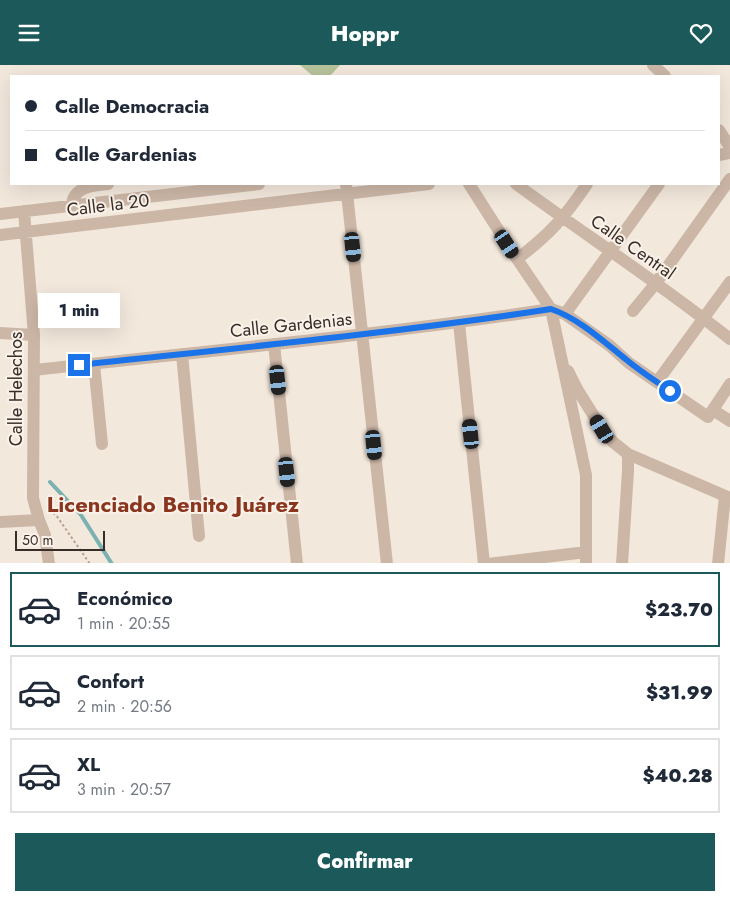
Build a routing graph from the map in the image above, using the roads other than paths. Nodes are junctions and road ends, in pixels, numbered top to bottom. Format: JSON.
{"nodes":[{"id":1,"x":653,"y":65,"type":"edge"},
{"id":2,"x":664,"y":75,"type":"edge"},
{"id":3,"x":730,"y":179,"type":"edge"},
{"id":4,"x":103,"y":185,"type":"edge"},
{"id":5,"x":250,"y":185,"type":"edge"},
{"id":6,"x":413,"y":185,"type":"edge"},
{"id":7,"x":470,"y":185,"type":"edge"},
{"id":8,"x":517,"y":185,"type":"edge"},
{"id":9,"x":586,"y":185,"type":"edge"},
{"id":10,"x":658,"y":185,"type":"edge"},
{"id":11,"x":347,"y":189,"type":"edge"},
{"id":12,"x":72,"y":206,"type":"junction"},
{"id":13,"x":24,"y":211,"type":"junction"},
{"id":14,"x":0,"y":214,"type":"edge"},
{"id":15,"x":563,"y":219,"type":"junction"},
{"id":16,"x":26,"y":233,"type":"junction"},
{"id":17,"x":0,"y":235,"type":"edge"},
{"id":18,"x":610,"y":251,"type":"junction"},
{"id":19,"x":517,"y":259,"type":"junction"},
{"id":20,"x":730,"y":282,"type":"edge"},
{"id":21,"x":656,"y":283,"type":"junction"},
{"id":22,"x":551,"y":309,"type":"junction"},
{"id":23,"x":634,"y":311,"type":"dead end"},
{"id":24,"x":565,"y":314,"type":"junction"},
{"id":25,"x":704,"y":318,"type":"junction"},
{"id":26,"x":459,"y":323,"type":"junction"},
{"id":27,"x":0,"y":333,"type":"edge"},
{"id":28,"x":34,"y":335,"type":"junction"},
{"id":29,"x":363,"y":335,"type":"junction"},
{"id":30,"x":730,"y":339,"type":"edge"},
{"id":31,"x":274,"y":344,"type":"junction"},
{"id":32,"x":182,"y":354,"type":"junction"},
{"id":33,"x":561,"y":355,"type":"junction"},
{"id":34,"x":94,"y":364,"type":"junction"},
{"id":35,"x":34,"y":370,"type":"junction"},
{"id":36,"x":657,"y":382,"type":"junction"},
{"id":37,"x":730,"y":385,"type":"edge"},
{"id":38,"x":711,"y":414,"type":"junction"},
{"id":39,"x":730,"y":421,"type":"edge"},
{"id":40,"x":102,"y":444,"type":"dead end"},
{"id":41,"x":628,"y":454,"type":"junction"},
{"id":42,"x":728,"y":497,"type":"edge"},
{"id":43,"x":39,"y":520,"type":"junction"},
{"id":44,"x":0,"y":522,"type":"edge"},
{"id":45,"x":199,"y":536,"type":"dead end"},
{"id":46,"x":586,"y":558,"type":"edge"},
{"id":47,"x":49,"y":563,"type":"edge"},
{"id":48,"x":297,"y":563,"type":"edge"},
{"id":49,"x":387,"y":563,"type":"edge"},
{"id":50,"x":486,"y":563,"type":"edge"},
{"id":51,"x":622,"y":563,"type":"edge"},
{"id":52,"x":718,"y":563,"type":"edge"}],
"edges":[{"from":1,"to":2,"type":"street"},
{"from":3,"to":21,"type":"street"},
{"from":4,"to":12,"type":"street"},
{"from":5,"to":12,"type":"street","name":"Calle la 20"},
{"from":6,"to":11,"type":"street","name":"Calle la 20"},
{"from":7,"to":19,"type":"street"},
{"from":8,"to":15,"type":"street","name":"Calle Central"},
{"from":9,"to":15,"type":"street"},
{"from":10,"to":18,"type":"street"},
{"from":11,"to":16,"type":"street","name":"Calle la 20"},
{"from":11,"to":29,"type":"street"},
{"from":12,"to":13,"type":"street","name":"Calle la 20"},
{"from":13,"to":14,"type":"street","name":"Calle la 20"},
{"from":13,"to":16,"type":"street","name":"Calle Helechos"},
{"from":15,"to":18,"type":"street","name":"Calle Central"},
{"from":15,"to":19,"type":"street"},
{"from":16,"to":17,"type":"street","name":"Calle la 20"},
{"from":16,"to":28,"type":"street","name":"Calle Helechos"},
{"from":18,"to":21,"type":"street","name":"Calle Central"},
{"from":18,"to":24,"type":"street"},
{"from":19,"to":22,"type":"street"},
{"from":20,"to":25,"type":"street"},
{"from":21,"to":23,"type":"street"},
{"from":21,"to":25,"type":"street","name":"Calle Central"},
{"from":22,"to":24,"type":"street"},
{"from":22,"to":26,"type":"street","name":"Calle Gardenias"},
{"from":22,"to":33,"type":"street"},
{"from":24,"to":36,"type":"street"},
{"from":25,"to":30,"type":"street","name":"Calle Central"},
{"from":25,"to":36,"type":"street"},
{"from":26,"to":29,"type":"street","name":"Calle Gardenias"},
{"from":26,"to":50,"type":"street"},
{"from":27,"to":28,"type":"street"},
{"from":28,"to":35,"type":"street","name":"Calle Helechos"},
{"from":29,"to":31,"type":"street","name":"Calle Gardenias"},
{"from":29,"to":49,"type":"street"},
{"from":31,"to":32,"type":"street","name":"Calle Gardenias"},
{"from":31,"to":48,"type":"street"},
{"from":32,"to":34,"type":"street","name":"Calle Gardenias"},
{"from":32,"to":45,"type":"street"},
{"from":33,"to":41,"type":"street"},
{"from":33,"to":46,"type":"street"},
{"from":34,"to":35,"type":"street","name":"Calle Gardenias"},
{"from":34,"to":40,"type":"street"},
{"from":35,"to":43,"type":"street","name":"Calle Helechos"},
{"from":36,"to":38,"type":"street"},
{"from":37,"to":38,"type":"street"},
{"from":38,"to":39,"type":"street"},
{"from":41,"to":42,"type":"street"},
{"from":41,"to":51,"type":"street"},
{"from":42,"to":52,"type":"street"},
{"from":43,"to":44,"type":"street"},
{"from":43,"to":47,"type":"street","name":"Calle Helechos"},
{"from":46,"to":50,"type":"street"}]}
